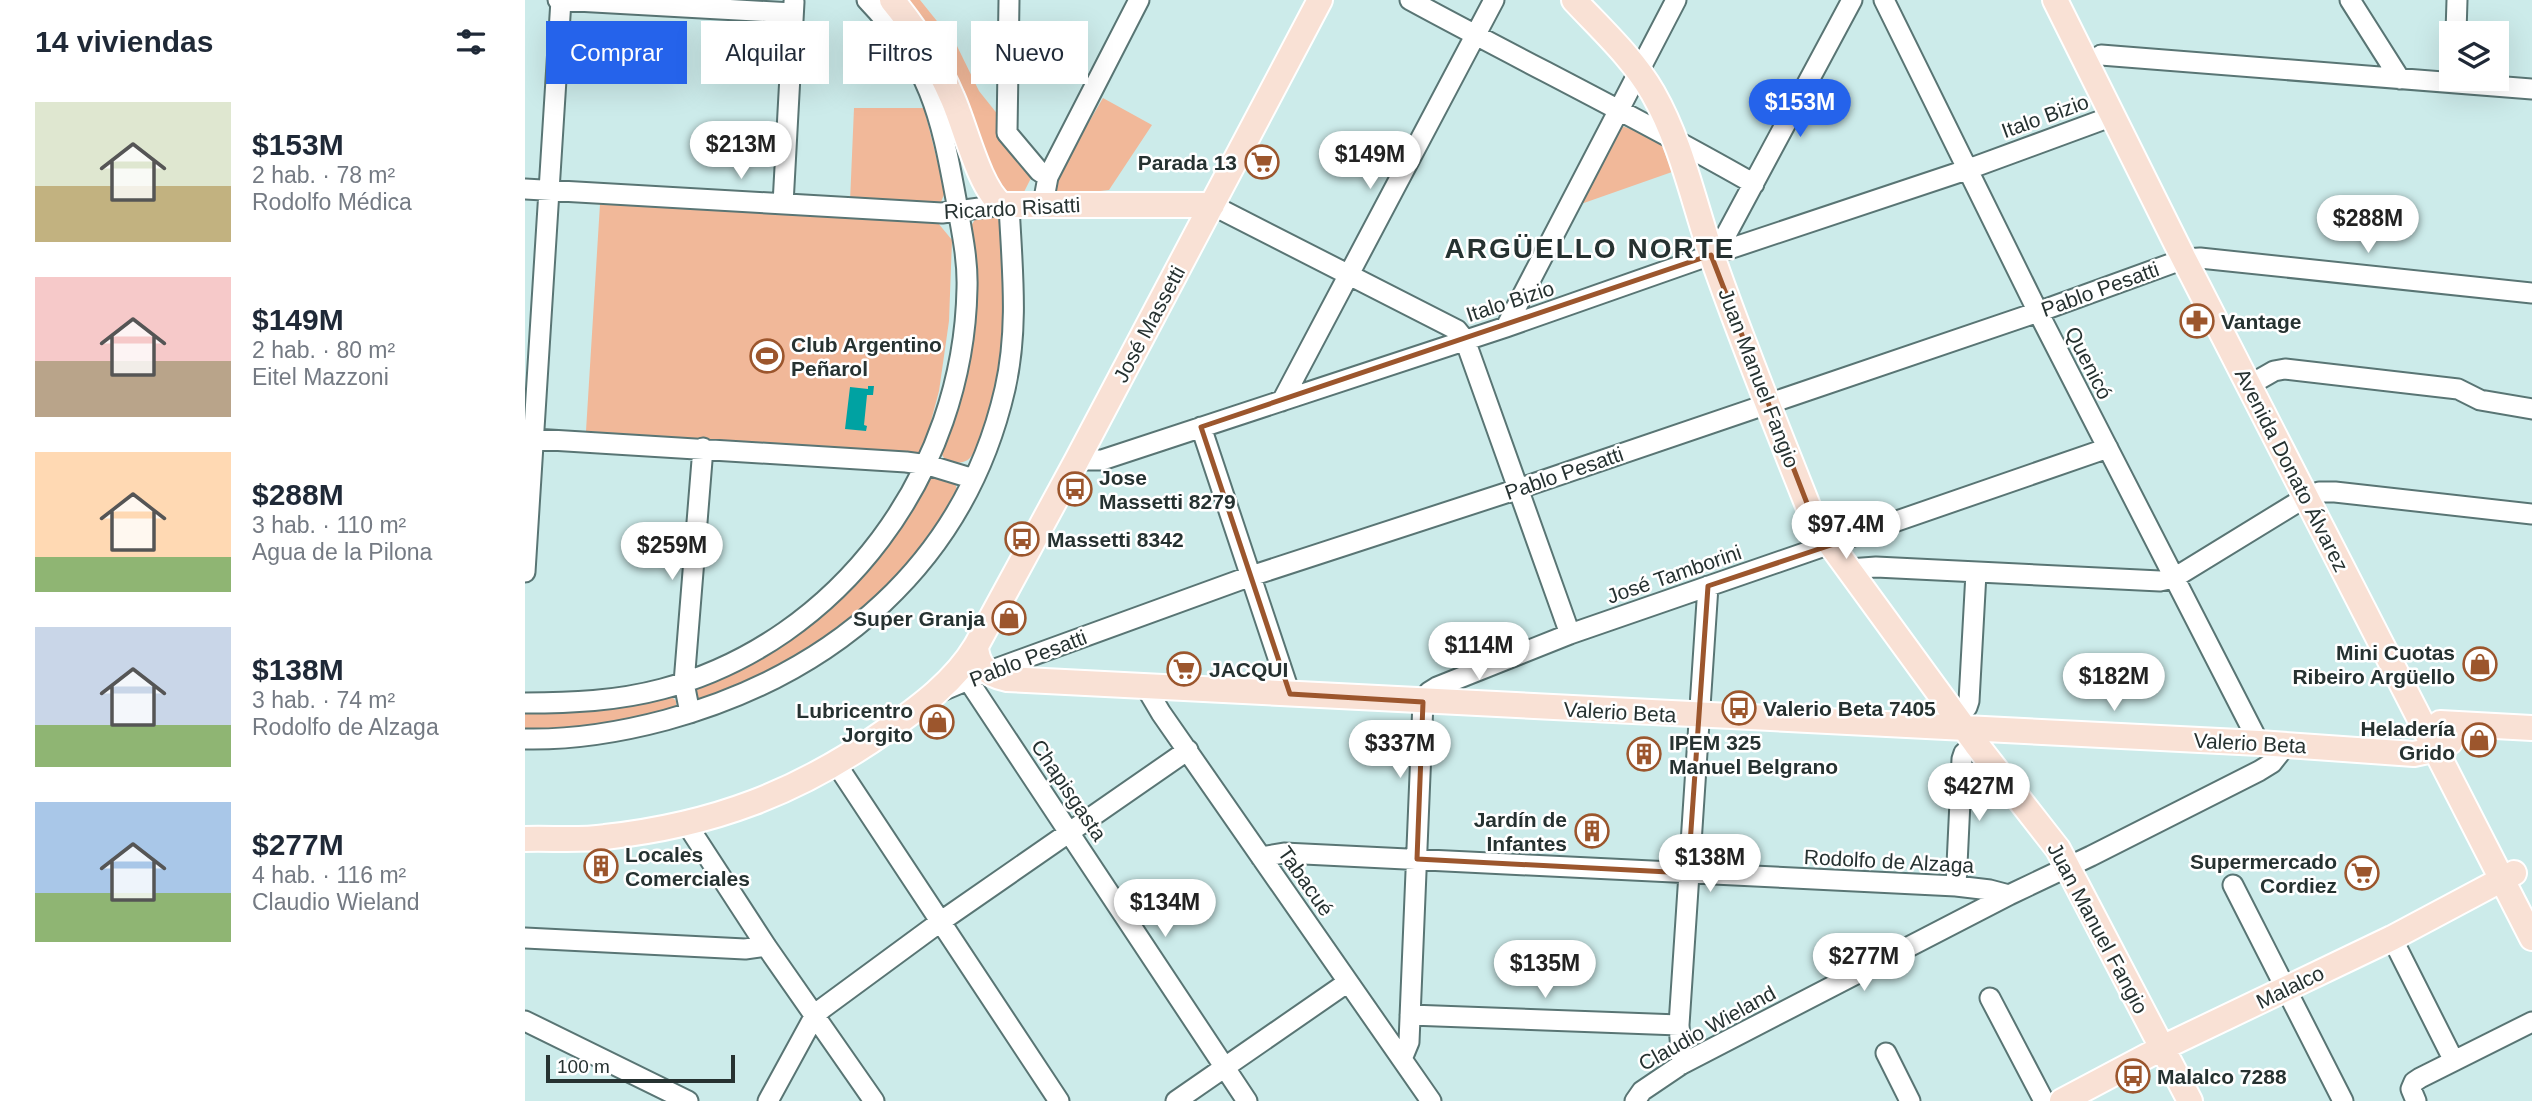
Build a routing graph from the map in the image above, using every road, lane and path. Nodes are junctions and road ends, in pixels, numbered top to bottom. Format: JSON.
{"nodes":[{"id":1,"x":560,"y":0,"type":"edge"},
{"id":2,"x":867,"y":0,"type":"edge"},
{"id":3,"x":892,"y":0,"type":"edge"},
{"id":4,"x":1009,"y":0,"type":"edge"},
{"id":5,"x":1139,"y":0,"type":"edge"},
{"id":6,"x":1320,"y":0,"type":"edge"},
{"id":7,"x":1410,"y":0,"type":"edge"},
{"id":8,"x":1494,"y":0,"type":"edge"},
{"id":9,"x":1574,"y":0,"type":"edge"},
{"id":10,"x":1676,"y":0,"type":"edge"},
{"id":11,"x":1852,"y":0,"type":"edge"},
{"id":12,"x":1884,"y":0,"type":"edge"},
{"id":13,"x":2055,"y":0,"type":"edge"},
{"id":14,"x":2073,"y":0,"type":"edge"},
{"id":15,"x":2350,"y":0,"type":"edge"},
{"id":16,"x":2457,"y":0,"type":"edge"},
{"id":17,"x":794,"y":7,"type":"edge"},
{"id":18,"x":2456,"y":21,"type":"edge"},
{"id":19,"x":1475,"y":35,"type":"junction"},
{"id":20,"x":2101,"y":55,"type":"junction"},
{"id":21,"x":1639,"y":72,"type":"junction"},
{"id":22,"x":2400,"y":79,"type":"junction"},
{"id":23,"x":2439,"y":80,"type":"edge"},
{"id":24,"x":2509,"y":87,"type":"edge"},
{"id":25,"x":2532,"y":89,"type":"edge"},
{"id":26,"x":1618,"y":111,"type":"junction"},
{"id":27,"x":2113,"y":116,"type":"junction"},
{"id":28,"x":1673,"y":137,"type":"junction"},
{"id":29,"x":1966,"y":170,"type":"junction"},
{"id":30,"x":1048,"y":177,"type":"junction"},
{"id":31,"x":1754,"y":184,"type":"junction"},
{"id":32,"x":525,"y":189,"type":"edge"},
{"id":33,"x":549,"y":191,"type":"junction"},
{"id":34,"x":783,"y":204,"type":"junction"},
{"id":35,"x":1043,"y":204,"type":"junction"},
{"id":36,"x":1005,"y":205,"type":"junction"},
{"id":37,"x":1212,"y":205,"type":"junction"},
{"id":38,"x":958,"y":211,"type":"junction"},
{"id":39,"x":1711,"y":255,"type":"junction"},
{"id":40,"x":2192,"y":258,"type":"junction"},
{"id":41,"x":1349,"y":274,"type":"junction"},
{"id":42,"x":2532,"y":293,"type":"edge"},
{"id":43,"x":2038,"y":312,"type":"junction"},
{"id":44,"x":1506,"y":327,"type":"junction"},
{"id":45,"x":1465,"y":340,"type":"junction"},
{"id":46,"x":2260,"y":379,"type":"junction"},
{"id":47,"x":531,"y":384,"type":"edge"},
{"id":48,"x":1282,"y":401,"type":"junction"},
{"id":49,"x":1768,"y":403,"type":"junction"},
{"id":50,"x":2532,"y":409,"type":"edge"},
{"id":51,"x":1201,"y":427,"type":"junction"},
{"id":52,"x":534,"y":439,"type":"junction"},
{"id":53,"x":703,"y":448,"type":"junction"},
{"id":54,"x":2108,"y":448,"type":"junction"},
{"id":55,"x":1077,"y":460,"type":"junction"},
{"id":56,"x":928,"y":465,"type":"junction"},
{"id":57,"x":974,"y":479,"type":"junction"},
{"id":58,"x":1518,"y":489,"type":"junction"},
{"id":59,"x":2312,"y":494,"type":"junction"},
{"id":60,"x":2532,"y":514,"type":"edge"},
{"id":61,"x":1831,"y":545,"type":"junction"},
{"id":62,"x":1849,"y":569,"type":"junction"},
{"id":63,"x":525,"y":572,"type":"edge"},
{"id":64,"x":1976,"y":573,"type":"junction"},
{"id":65,"x":1251,"y":576,"type":"junction"},
{"id":66,"x":2174,"y":578,"type":"junction"},
{"id":67,"x":1708,"y":586,"type":"junction"},
{"id":68,"x":1570,"y":634,"type":"junction"},
{"id":69,"x":976,"y":646,"type":"junction"},
{"id":70,"x":978,"y":676,"type":"junction"},
{"id":71,"x":684,"y":683,"type":"junction"},
{"id":72,"x":1145,"y":687,"type":"junction"},
{"id":73,"x":1290,"y":694,"type":"junction"},
{"id":74,"x":930,"y":697,"type":"junction"},
{"id":75,"x":1423,"y":702,"type":"junction"},
{"id":76,"x":525,"y":703,"type":"edge"},
{"id":77,"x":690,"y":713,"type":"junction"},
{"id":78,"x":1698,"y":716,"type":"junction"},
{"id":79,"x":2532,"y":728,"type":"edge"},
{"id":80,"x":1966,"y":730,"type":"junction"},
{"id":81,"x":2438,"y":737,"type":"junction"},
{"id":82,"x":525,"y":739,"type":"edge"},
{"id":83,"x":2259,"y":743,"type":"junction"},
{"id":84,"x":2286,"y":745,"type":"junction"},
{"id":85,"x":1188,"y":750,"type":"junction"},
{"id":86,"x":835,"y":762,"type":"junction"},
{"id":87,"x":686,"y":824,"type":"junction"},
{"id":88,"x":1071,"y":832,"type":"junction"},
{"id":89,"x":525,"y":839,"type":"edge"},
{"id":90,"x":1261,"y":857,"type":"junction"},
{"id":91,"x":1417,"y":859,"type":"junction"},
{"id":92,"x":2069,"y":867,"type":"junction"},
{"id":93,"x":1688,"y":873,"type":"junction"},
{"id":94,"x":2509,"y":876,"type":"junction"},
{"id":95,"x":2233,"y":885,"type":"dead end"},
{"id":96,"x":1956,"y":886,"type":"junction"},
{"id":97,"x":2009,"y":895,"type":"junction"},
{"id":98,"x":2532,"y":901,"type":"edge"},
{"id":99,"x":940,"y":922,"type":"junction"},
{"id":100,"x":2531,"y":932,"type":"edge"},
{"id":101,"x":525,"y":938,"type":"edge"},
{"id":102,"x":2392,"y":938,"type":"junction"},
{"id":103,"x":766,"y":946,"type":"junction"},
{"id":104,"x":1348,"y":982,"type":"junction"},
{"id":105,"x":2285,"y":989,"type":"junction"},
{"id":106,"x":1990,"y":998,"type":"dead end"},
{"id":107,"x":815,"y":1015,"type":"junction"},
{"id":108,"x":1410,"y":1015,"type":"junction"},
{"id":109,"x":525,"y":1021,"type":"edge"},
{"id":110,"x":2532,"y":1022,"type":"edge"},
{"id":111,"x":1679,"y":1025,"type":"junction"},
{"id":112,"x":2162,"y":1048,"type":"junction"},
{"id":113,"x":1886,"y":1053,"type":"dead end"},
{"id":114,"x":1402,"y":1059,"type":"junction"},
{"id":115,"x":2454,"y":1060,"type":"junction"},
{"id":116,"x":1682,"y":1064,"type":"junction"},
{"id":117,"x":1225,"y":1068,"type":"junction"},
{"id":118,"x":688,"y":1101,"type":"edge"},
{"id":119,"x":768,"y":1101,"type":"edge"},
{"id":120,"x":874,"y":1101,"type":"edge"},
{"id":121,"x":1059,"y":1101,"type":"edge"},
{"id":122,"x":1176,"y":1101,"type":"edge"},
{"id":123,"x":1247,"y":1101,"type":"edge"},
{"id":124,"x":1431,"y":1101,"type":"edge"},
{"id":125,"x":1636,"y":1101,"type":"edge"},
{"id":126,"x":1910,"y":1101,"type":"edge"},
{"id":127,"x":2045,"y":1101,"type":"edge"},
{"id":128,"x":2062,"y":1101,"type":"edge"},
{"id":129,"x":2190,"y":1101,"type":"edge"},
{"id":130,"x":2343,"y":1101,"type":"edge"},
{"id":131,"x":2416,"y":1101,"type":"edge"}],
"edges":[{"from":1,"to":17,"type":"street"},
{"from":1,"to":33,"type":"street"},
{"from":2,"to":38,"type":"street"},
{"from":3,"to":36,"type":"main road"},
{"from":4,"to":30,"type":"street"},
{"from":5,"to":30,"type":"street"},
{"from":6,"to":37,"type":"main road","name":"José Massetti"},
{"from":7,"to":19,"type":"street"},
{"from":8,"to":19,"type":"street"},
{"from":9,"to":21,"type":"main road","name":"Juan Manuel Fangio"},
{"from":10,"to":21,"type":"street"},
{"from":11,"to":31,"type":"street"},
{"from":12,"to":29,"type":"street","name":"Quenicó"},
{"from":13,"to":27,"type":"main road","name":"Avenida Donato Álvarez"},
{"from":14,"to":20,"type":"main road","name":"Avenida Donato Álvarez"},
{"from":15,"to":22,"type":"street"},
{"from":16,"to":18,"type":"street"},
{"from":17,"to":34,"type":"street"},
{"from":19,"to":26,"type":"street"},
{"from":19,"to":41,"type":"street"},
{"from":20,"to":22,"type":"street"},
{"from":20,"to":40,"type":"main road","name":"Avenida Donato Álvarez"},
{"from":21,"to":26,"type":"street"},
{"from":21,"to":28,"type":"main road","name":"Juan Manuel Fangio"},
{"from":22,"to":23,"type":"street"},
{"from":24,"to":25,"type":"street"},
{"from":26,"to":28,"type":"street"},
{"from":26,"to":44,"type":"street"},
{"from":27,"to":29,"type":"street","name":"Italo Bizio"},
{"from":27,"to":40,"type":"main road","name":"Avenida Donato Álvarez"},
{"from":28,"to":31,"type":"street"},
{"from":28,"to":39,"type":"main road","name":"Juan Manuel Fangio"},
{"from":29,"to":39,"type":"street","name":"Italo Bizio"},
{"from":29,"to":43,"type":"street","name":"Quenicó"},
{"from":30,"to":35,"type":"street"},
{"from":31,"to":39,"type":"street"},
{"from":32,"to":33,"type":"street","name":"Ricardo Risatti"},
{"from":33,"to":34,"type":"street","name":"Ricardo Risatti"},
{"from":33,"to":47,"type":"street"},
{"from":34,"to":38,"type":"street","name":"Ricardo Risatti"},
{"from":35,"to":36,"type":"main road","name":"Ricardo Risatti"},
{"from":35,"to":37,"type":"main road","name":"Ricardo Risatti"},
{"from":36,"to":38,"type":"street","name":"Ricardo Risatti"},
{"from":36,"to":57,"type":"street"},
{"from":37,"to":41,"type":"street","name":"Ricardo Risatti"},
{"from":37,"to":55,"type":"main road","name":"José Massetti"},
{"from":38,"to":56,"type":"street"},
{"from":39,"to":44,"type":"street","name":"Italo Bizio"},
{"from":39,"to":49,"type":"main road","name":"Juan Manuel Fangio"},
{"from":40,"to":42,"type":"street"},
{"from":40,"to":43,"type":"street","name":"Pablo Pesatti"},
{"from":40,"to":46,"type":"main road","name":"Avenida Donato Álvarez"},
{"from":40,"to":59,"type":"main road","name":"Avenida Donato Álvarez"},
{"from":41,"to":45,"type":"street","name":"Ricardo Risatti"},
{"from":41,"to":48,"type":"street"},
{"from":43,"to":49,"type":"street","name":"Pablo Pesatti"},
{"from":43,"to":54,"type":"street","name":"Quenicó"},
{"from":44,"to":45,"type":"street","name":"Italo Bizio"},
{"from":45,"to":48,"type":"street","name":"Italo Bizio"},
{"from":45,"to":58,"type":"street"},
{"from":46,"to":50,"type":"street"},
{"from":46,"to":59,"type":"main road","name":"Avenida Donato Álvarez"},
{"from":47,"to":52,"type":"street"},
{"from":48,"to":51,"type":"street","name":"Italo Bizio"},
{"from":49,"to":58,"type":"street","name":"Pablo Pesatti"},
{"from":49,"to":61,"type":"main road","name":"Juan Manuel Fangio"},
{"from":51,"to":55,"type":"street","name":"Italo Bizio"},
{"from":51,"to":65,"type":"street"},
{"from":52,"to":53,"type":"street"},
{"from":52,"to":63,"type":"street"},
{"from":53,"to":56,"type":"street"},
{"from":53,"to":71,"type":"street"},
{"from":54,"to":61,"type":"street","name":"José Tamborini"},
{"from":54,"to":66,"type":"street","name":"Quenicó"},
{"from":55,"to":69,"type":"main road","name":"José Massetti"},
{"from":56,"to":57,"type":"street"},
{"from":56,"to":71,"type":"street"},
{"from":57,"to":77,"type":"street"},
{"from":58,"to":65,"type":"street","name":"Pablo Pesatti"},
{"from":58,"to":68,"type":"street"},
{"from":59,"to":60,"type":"street"},
{"from":59,"to":66,"type":"street"},
{"from":59,"to":81,"type":"main road","name":"Avenida Donato Álvarez"},
{"from":61,"to":62,"type":"main road","name":"Juan Manuel Fangio"},
{"from":61,"to":67,"type":"street","name":"José Tamborini"},
{"from":62,"to":64,"type":"street"},
{"from":62,"to":80,"type":"main road","name":"Juan Manuel Fangio"},
{"from":64,"to":66,"type":"street"},
{"from":64,"to":80,"type":"street"},
{"from":65,"to":70,"type":"street","name":"Pablo Pesatti"},
{"from":65,"to":73,"type":"street"},
{"from":66,"to":83,"type":"street","name":"Quenicó"},
{"from":67,"to":68,"type":"street","name":"José Tamborini"},
{"from":67,"to":78,"type":"street"},
{"from":68,"to":75,"type":"street","name":"José Tamborini"},
{"from":69,"to":70,"type":"main road"},
{"from":69,"to":74,"type":"main road","name":"Pablo Pesatti"},
{"from":70,"to":72,"type":"main road","name":"Valerio Beta"},
{"from":70,"to":74,"type":"street","name":"Pablo Pesatti"},
{"from":70,"to":88,"type":"street","name":"Chapisgasta"},
{"from":71,"to":76,"type":"street"},
{"from":71,"to":77,"type":"street"},
{"from":72,"to":73,"type":"main road","name":"Valerio Beta"},
{"from":72,"to":85,"type":"street","name":"Tabacué"},
{"from":73,"to":75,"type":"main road","name":"Valerio Beta"},
{"from":74,"to":86,"type":"main road","name":"Pablo Pesatti"},
{"from":75,"to":78,"type":"main road","name":"Valerio Beta"},
{"from":75,"to":91,"type":"street"},
{"from":77,"to":82,"type":"street"},
{"from":78,"to":80,"type":"main road","name":"Valerio Beta"},
{"from":78,"to":93,"type":"street"},
{"from":79,"to":81,"type":"main road","name":"Valerio Beta"},
{"from":80,"to":83,"type":"main road","name":"Valerio Beta"},
{"from":80,"to":92,"type":"main road","name":"Juan Manuel Fangio"},
{"from":80,"to":96,"type":"street"},
{"from":81,"to":84,"type":"main road","name":"Valerio Beta"},
{"from":81,"to":94,"type":"main road","name":"Avenida Donato Álvarez"},
{"from":83,"to":84,"type":"main road","name":"Valerio Beta"},
{"from":84,"to":92,"type":"street","name":"Claudio Wieland"},
{"from":85,"to":88,"type":"street"},
{"from":85,"to":90,"type":"street","name":"Tabacué"},
{"from":86,"to":87,"type":"main road","name":"Pablo Pesatti"},
{"from":86,"to":99,"type":"street"},
{"from":87,"to":89,"type":"main road","name":"Pablo Pesatti"},
{"from":87,"to":103,"type":"street"},
{"from":88,"to":99,"type":"street"},
{"from":88,"to":117,"type":"street","name":"Chapisgasta"},
{"from":90,"to":91,"type":"street","name":"Rodolfo de Alzaga"},
{"from":90,"to":104,"type":"street","name":"Tabacué"},
{"from":91,"to":93,"type":"street","name":"Rodolfo de Alzaga"},
{"from":91,"to":108,"type":"street"},
{"from":92,"to":97,"type":"street","name":"Claudio Wieland"},
{"from":92,"to":112,"type":"main road","name":"Juan Manuel Fangio"},
{"from":93,"to":96,"type":"street","name":"Rodolfo de Alzaga"},
{"from":93,"to":111,"type":"street"},
{"from":94,"to":98,"type":"main road","name":"Avenida Donato Álvarez"},
{"from":94,"to":100,"type":"main road","name":"Avenida Donato Álvarez"},
{"from":94,"to":102,"type":"main road","name":"Malalco"},
{"from":95,"to":105,"type":"street"},
{"from":96,"to":97,"type":"street","name":"Rodolfo de Alzaga"},
{"from":97,"to":116,"type":"street","name":"Claudio Wieland"},
{"from":99,"to":107,"type":"street"},
{"from":99,"to":121,"type":"street"},
{"from":101,"to":103,"type":"street"},
{"from":102,"to":105,"type":"main road","name":"Malalco"},
{"from":102,"to":115,"type":"street"},
{"from":103,"to":107,"type":"street"},
{"from":104,"to":114,"type":"street","name":"Tabacué"},
{"from":104,"to":117,"type":"street"},
{"from":105,"to":112,"type":"main road","name":"Malalco"},
{"from":105,"to":130,"type":"street"},
{"from":106,"to":127,"type":"street"},
{"from":107,"to":119,"type":"street"},
{"from":107,"to":120,"type":"street"},
{"from":108,"to":111,"type":"street"},
{"from":108,"to":114,"type":"street"},
{"from":109,"to":118,"type":"street"},
{"from":110,"to":115,"type":"street"},
{"from":111,"to":116,"type":"street"},
{"from":112,"to":128,"type":"main road","name":"Malalco"},
{"from":112,"to":129,"type":"main road","name":"Juan Manuel Fangio"},
{"from":113,"to":126,"type":"street"},
{"from":114,"to":124,"type":"street","name":"Tabacué"},
{"from":115,"to":131,"type":"street"},
{"from":116,"to":125,"type":"street","name":"Claudio Wieland"},
{"from":117,"to":122,"type":"street"},
{"from":117,"to":123,"type":"street","name":"Chapisgasta"}]}
